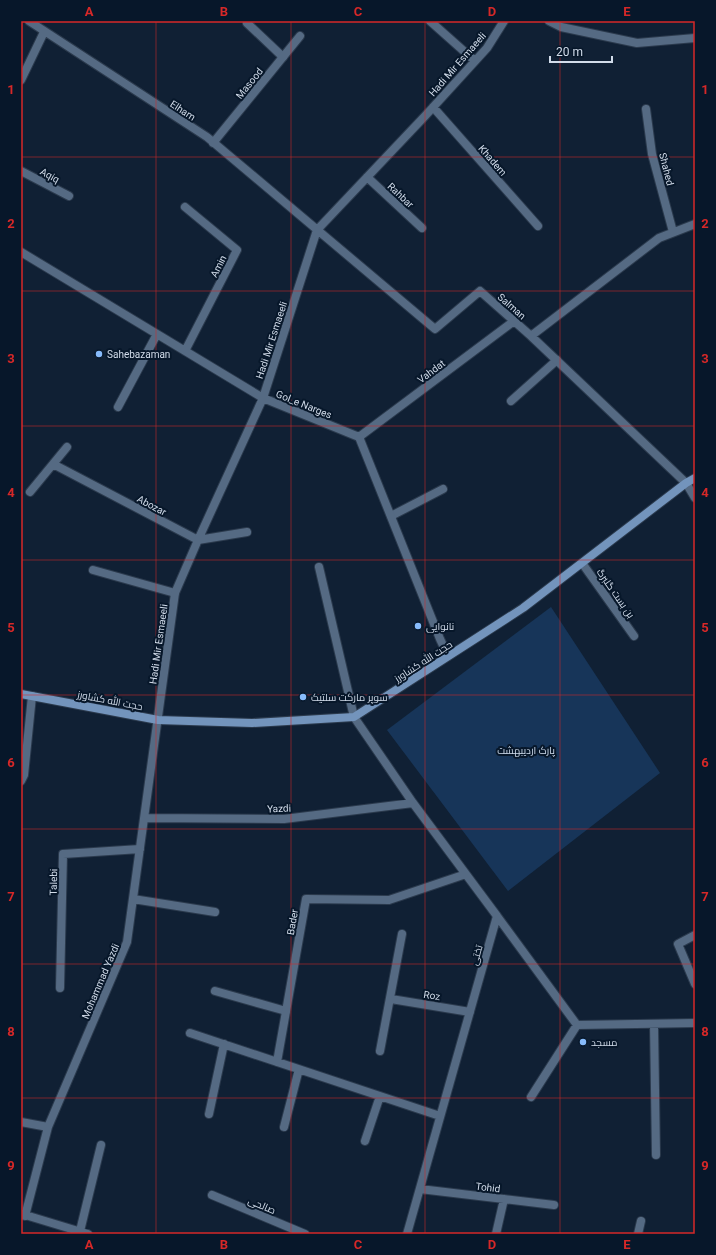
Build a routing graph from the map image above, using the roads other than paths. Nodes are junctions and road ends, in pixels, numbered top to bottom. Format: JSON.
{"nodes":[{"id":1,"x":29,"y":21,"type":"edge"},
{"id":2,"x":430,"y":21,"type":"edge"},
{"id":3,"x":504,"y":21,"type":"edge"},
{"id":4,"x":549,"y":21,"type":"edge"},
{"id":5,"x":247,"y":22,"type":"dead end"},
{"id":6,"x":44,"y":32,"type":"junction"},
{"id":7,"x":300,"y":36,"type":"dead end"},
{"id":8,"x":695,"y":38,"type":"edge"},
{"id":9,"x":283,"y":58,"type":"junction"},
{"id":10,"x":475,"y":61,"type":"junction"},
{"id":11,"x":21,"y":80,"type":"edge"},
{"id":12,"x":434,"y":107,"type":"junction"},
{"id":13,"x":646,"y":109,"type":"dead end"},
{"id":14,"x":213,"y":143,"type":"junction"},
{"id":15,"x":21,"y":171,"type":"edge"},
{"id":16,"x":367,"y":177,"type":"junction"},
{"id":17,"x":69,"y":196,"type":"dead end"},
{"id":18,"x":185,"y":207,"type":"dead end"},
{"id":19,"x":695,"y":224,"type":"edge"},
{"id":20,"x":538,"y":226,"type":"dead end"},
{"id":21,"x":422,"y":228,"type":"dead end"},
{"id":22,"x":317,"y":230,"type":"junction"},
{"id":23,"x":673,"y":232,"type":"junction"},
{"id":24,"x":21,"y":252,"type":"edge"},
{"id":25,"x":514,"y":321,"type":"junction"},
{"id":26,"x":157,"y":334,"type":"junction"},
{"id":27,"x":531,"y":336,"type":"junction"},
{"id":28,"x":185,"y":351,"type":"junction"},
{"id":29,"x":557,"y":360,"type":"junction"},
{"id":30,"x":263,"y":398,"type":"junction"},
{"id":31,"x":511,"y":401,"type":"dead end"},
{"id":32,"x":118,"y":407,"type":"dead end"},
{"id":33,"x":359,"y":437,"type":"junction"},
{"id":34,"x":67,"y":447,"type":"dead end"},
{"id":35,"x":53,"y":464,"type":"junction"},
{"id":36,"x":695,"y":478,"type":"edge"},
{"id":37,"x":686,"y":483,"type":"junction"},
{"id":38,"x":443,"y":489,"type":"dead end"},
{"id":39,"x":30,"y":492,"type":"dead end"},
{"id":40,"x":695,"y":498,"type":"edge"},
{"id":41,"x":391,"y":516,"type":"junction"},
{"id":42,"x":247,"y":532,"type":"dead end"},
{"id":43,"x":198,"y":540,"type":"junction"},
{"id":44,"x":582,"y":563,"type":"junction"},
{"id":45,"x":319,"y":566,"type":"dead end"},
{"id":46,"x":93,"y":570,"type":"dead end"},
{"id":47,"x":175,"y":593,"type":"junction"},
{"id":48,"x":634,"y":636,"type":"dead end"},
{"id":49,"x":448,"y":656,"type":"junction"},
{"id":50,"x":21,"y":694,"type":"edge"},
{"id":51,"x":32,"y":696,"type":"junction"},
{"id":52,"x":354,"y":717,"type":"junction"},
{"id":53,"x":158,"y":720,"type":"junction"},
{"id":54,"x":21,"y":781,"type":"edge"},
{"id":55,"x":413,"y":803,"type":"junction"},
{"id":56,"x":145,"y":818,"type":"junction"},
{"id":57,"x":140,"y":850,"type":"junction"},
{"id":58,"x":466,"y":874,"type":"junction"},
{"id":59,"x":133,"y":899,"type":"junction"},
{"id":60,"x":215,"y":912,"type":"dead end"},
{"id":61,"x":497,"y":916,"type":"junction"},
{"id":62,"x":402,"y":934,"type":"dead end"},
{"id":63,"x":695,"y":934,"type":"edge"},
{"id":64,"x":695,"y":984,"type":"edge"},
{"id":65,"x":60,"y":988,"type":"dead end"},
{"id":66,"x":215,"y":991,"type":"dead end"},
{"id":67,"x":390,"y":999,"type":"junction"},
{"id":68,"x":286,"y":1011,"type":"junction"},
{"id":69,"x":470,"y":1012,"type":"junction"},
{"id":70,"x":695,"y":1023,"type":"edge"},
{"id":71,"x":654,"y":1024,"type":"junction"},
{"id":72,"x":577,"y":1025,"type":"junction"},
{"id":73,"x":190,"y":1033,"type":"dead end"},
{"id":74,"x":224,"y":1044,"type":"junction"},
{"id":75,"x":380,"y":1051,"type":"dead end"},
{"id":76,"x":277,"y":1062,"type":"junction"},
{"id":77,"x":299,"y":1069,"type":"junction"},
{"id":78,"x":380,"y":1096,"type":"junction"},
{"id":79,"x":531,"y":1097,"type":"dead end"},
{"id":80,"x":209,"y":1114,"type":"dead end"},
{"id":81,"x":440,"y":1116,"type":"junction"},
{"id":82,"x":21,"y":1122,"type":"edge"},
{"id":83,"x":48,"y":1127,"type":"junction"},
{"id":84,"x":284,"y":1127,"type":"dead end"},
{"id":85,"x":365,"y":1141,"type":"dead end"},
{"id":86,"x":101,"y":1145,"type":"dead end"},
{"id":87,"x":656,"y":1155,"type":"dead end"},
{"id":88,"x":420,"y":1189,"type":"junction"},
{"id":89,"x":212,"y":1195,"type":"dead end"},
{"id":90,"x":504,"y":1199,"type":"junction"},
{"id":91,"x":554,"y":1205,"type":"dead end"},
{"id":92,"x":23,"y":1215,"type":"edge"},
{"id":93,"x":642,"y":1221,"type":"dead end"},
{"id":94,"x":84,"y":1232,"type":"edge"},
{"id":95,"x":305,"y":1234,"type":"edge"},
{"id":96,"x":407,"y":1234,"type":"edge"},
{"id":97,"x":496,"y":1234,"type":"edge"},
{"id":98,"x":638,"y":1234,"type":"edge"}],
"edges":[{"from":1,"to":6,"type":"street","name":"Elham"},
{"from":2,"to":10,"type":"street"},
{"from":3,"to":10,"type":"street","name":"Hadi Mir Esmaeeli"},
{"from":4,"to":8,"type":"street"},
{"from":5,"to":9,"type":"street"},
{"from":6,"to":11,"type":"street"},
{"from":6,"to":14,"type":"street","name":"Elham"},
{"from":7,"to":9,"type":"street","name":"Masood"},
{"from":9,"to":14,"type":"street","name":"Masood"},
{"from":10,"to":12,"type":"street","name":"Hadi Mir Esmaeeli"},
{"from":12,"to":16,"type":"street","name":"Hadi Mir Esmaeeli"},
{"from":12,"to":20,"type":"street","name":"Khadem"},
{"from":13,"to":23,"type":"street","name":"Shahed"},
{"from":14,"to":22,"type":"street","name":"Elham"},
{"from":15,"to":17,"type":"street","name":"Aqiq"},
{"from":16,"to":21,"type":"street","name":"Rahbar"},
{"from":16,"to":22,"type":"street","name":"Hadi Mir Esmaeeli"},
{"from":18,"to":28,"type":"street","name":"Amin"},
{"from":19,"to":23,"type":"street"},
{"from":22,"to":25,"type":"street","name":"Salman"},
{"from":22,"to":30,"type":"street","name":"Hadi Mir Esmaeeli"},
{"from":23,"to":27,"type":"street"},
{"from":24,"to":26,"type":"street","name":"Gol_e Narges"},
{"from":25,"to":27,"type":"street","name":"Salman"},
{"from":25,"to":33,"type":"street","name":"Vahdat"},
{"from":26,"to":28,"type":"street","name":"Gol_e Narges"},
{"from":26,"to":32,"type":"street"},
{"from":27,"to":29,"type":"street","name":"Salman"},
{"from":28,"to":30,"type":"street","name":"Gol_e Narges"},
{"from":29,"to":31,"type":"street"},
{"from":29,"to":37,"type":"street","name":"Salman"},
{"from":30,"to":33,"type":"street","name":"Gol_e Narges"},
{"from":30,"to":43,"type":"street","name":"Hadi Mir Esmaeeli"},
{"from":33,"to":41,"type":"street"},
{"from":34,"to":35,"type":"street"},
{"from":35,"to":39,"type":"street"},
{"from":35,"to":43,"type":"street","name":"Abozar"},
{"from":36,"to":37,"type":"street","name":"حجت الله کشاورز"},
{"from":37,"to":40,"type":"street","name":"Salman"},
{"from":37,"to":44,"type":"street","name":"حجت الله کشاورز"},
{"from":38,"to":41,"type":"street"},
{"from":41,"to":49,"type":"street"},
{"from":42,"to":43,"type":"street"},
{"from":43,"to":47,"type":"street","name":"Hadi Mir Esmaeeli"},
{"from":44,"to":48,"type":"street","name":"بن بست گلبرگ"},
{"from":44,"to":49,"type":"street","name":"حجت الله کشاورز"},
{"from":45,"to":52,"type":"street"},
{"from":46,"to":47,"type":"street"},
{"from":47,"to":53,"type":"street","name":"Hadi Mir Esmaeeli"},
{"from":49,"to":52,"type":"street","name":"حجت الله کشاورز"},
{"from":50,"to":51,"type":"street","name":"حجت الله کشاورز"},
{"from":51,"to":53,"type":"street","name":"حجت الله کشاورز"},
{"from":51,"to":54,"type":"street"},
{"from":52,"to":53,"type":"street","name":"حجت الله کشاورز"},
{"from":52,"to":55,"type":"street"},
{"from":53,"to":56,"type":"street","name":"Mohammad Yazdi"},
{"from":55,"to":56,"type":"street","name":"Yazdi"},
{"from":55,"to":58,"type":"street"},
{"from":56,"to":57,"type":"street","name":"Mohammad Yazdi"},
{"from":57,"to":59,"type":"street","name":"Mohammad Yazdi"},
{"from":57,"to":65,"type":"street","name":"Talebi"},
{"from":58,"to":61,"type":"street"},
{"from":58,"to":68,"type":"street","name":"Bader"},
{"from":59,"to":60,"type":"street"},
{"from":59,"to":83,"type":"street","name":"Mohammad Yazdi"},
{"from":61,"to":69,"type":"street","name":"تختی"},
{"from":61,"to":72,"type":"street"},
{"from":62,"to":67,"type":"street"},
{"from":63,"to":64,"type":"street"},
{"from":66,"to":68,"type":"street"},
{"from":67,"to":69,"type":"street","name":"Roz"},
{"from":67,"to":75,"type":"street"},
{"from":68,"to":76,"type":"street","name":"Bader"},
{"from":69,"to":81,"type":"street","name":"تختی"},
{"from":70,"to":71,"type":"street"},
{"from":71,"to":72,"type":"street"},
{"from":71,"to":87,"type":"street"},
{"from":72,"to":79,"type":"street"},
{"from":73,"to":74,"type":"street"},
{"from":74,"to":76,"type":"street"},
{"from":74,"to":80,"type":"street"},
{"from":76,"to":77,"type":"street"},
{"from":77,"to":78,"type":"street"},
{"from":77,"to":84,"type":"street"},
{"from":78,"to":81,"type":"street"},
{"from":78,"to":85,"type":"street"},
{"from":81,"to":88,"type":"street","name":"تختی"},
{"from":82,"to":83,"type":"street"},
{"from":83,"to":92,"type":"street","name":"Mohammad Yazdi"},
{"from":86,"to":94,"type":"street"},
{"from":88,"to":90,"type":"street","name":"Tohid"},
{"from":88,"to":96,"type":"street","name":"تختی"},
{"from":89,"to":95,"type":"street","name":"صالحی"},
{"from":90,"to":91,"type":"street","name":"Tohid"},
{"from":90,"to":97,"type":"street"},
{"from":92,"to":94,"type":"street"},
{"from":93,"to":98,"type":"street"}]}
